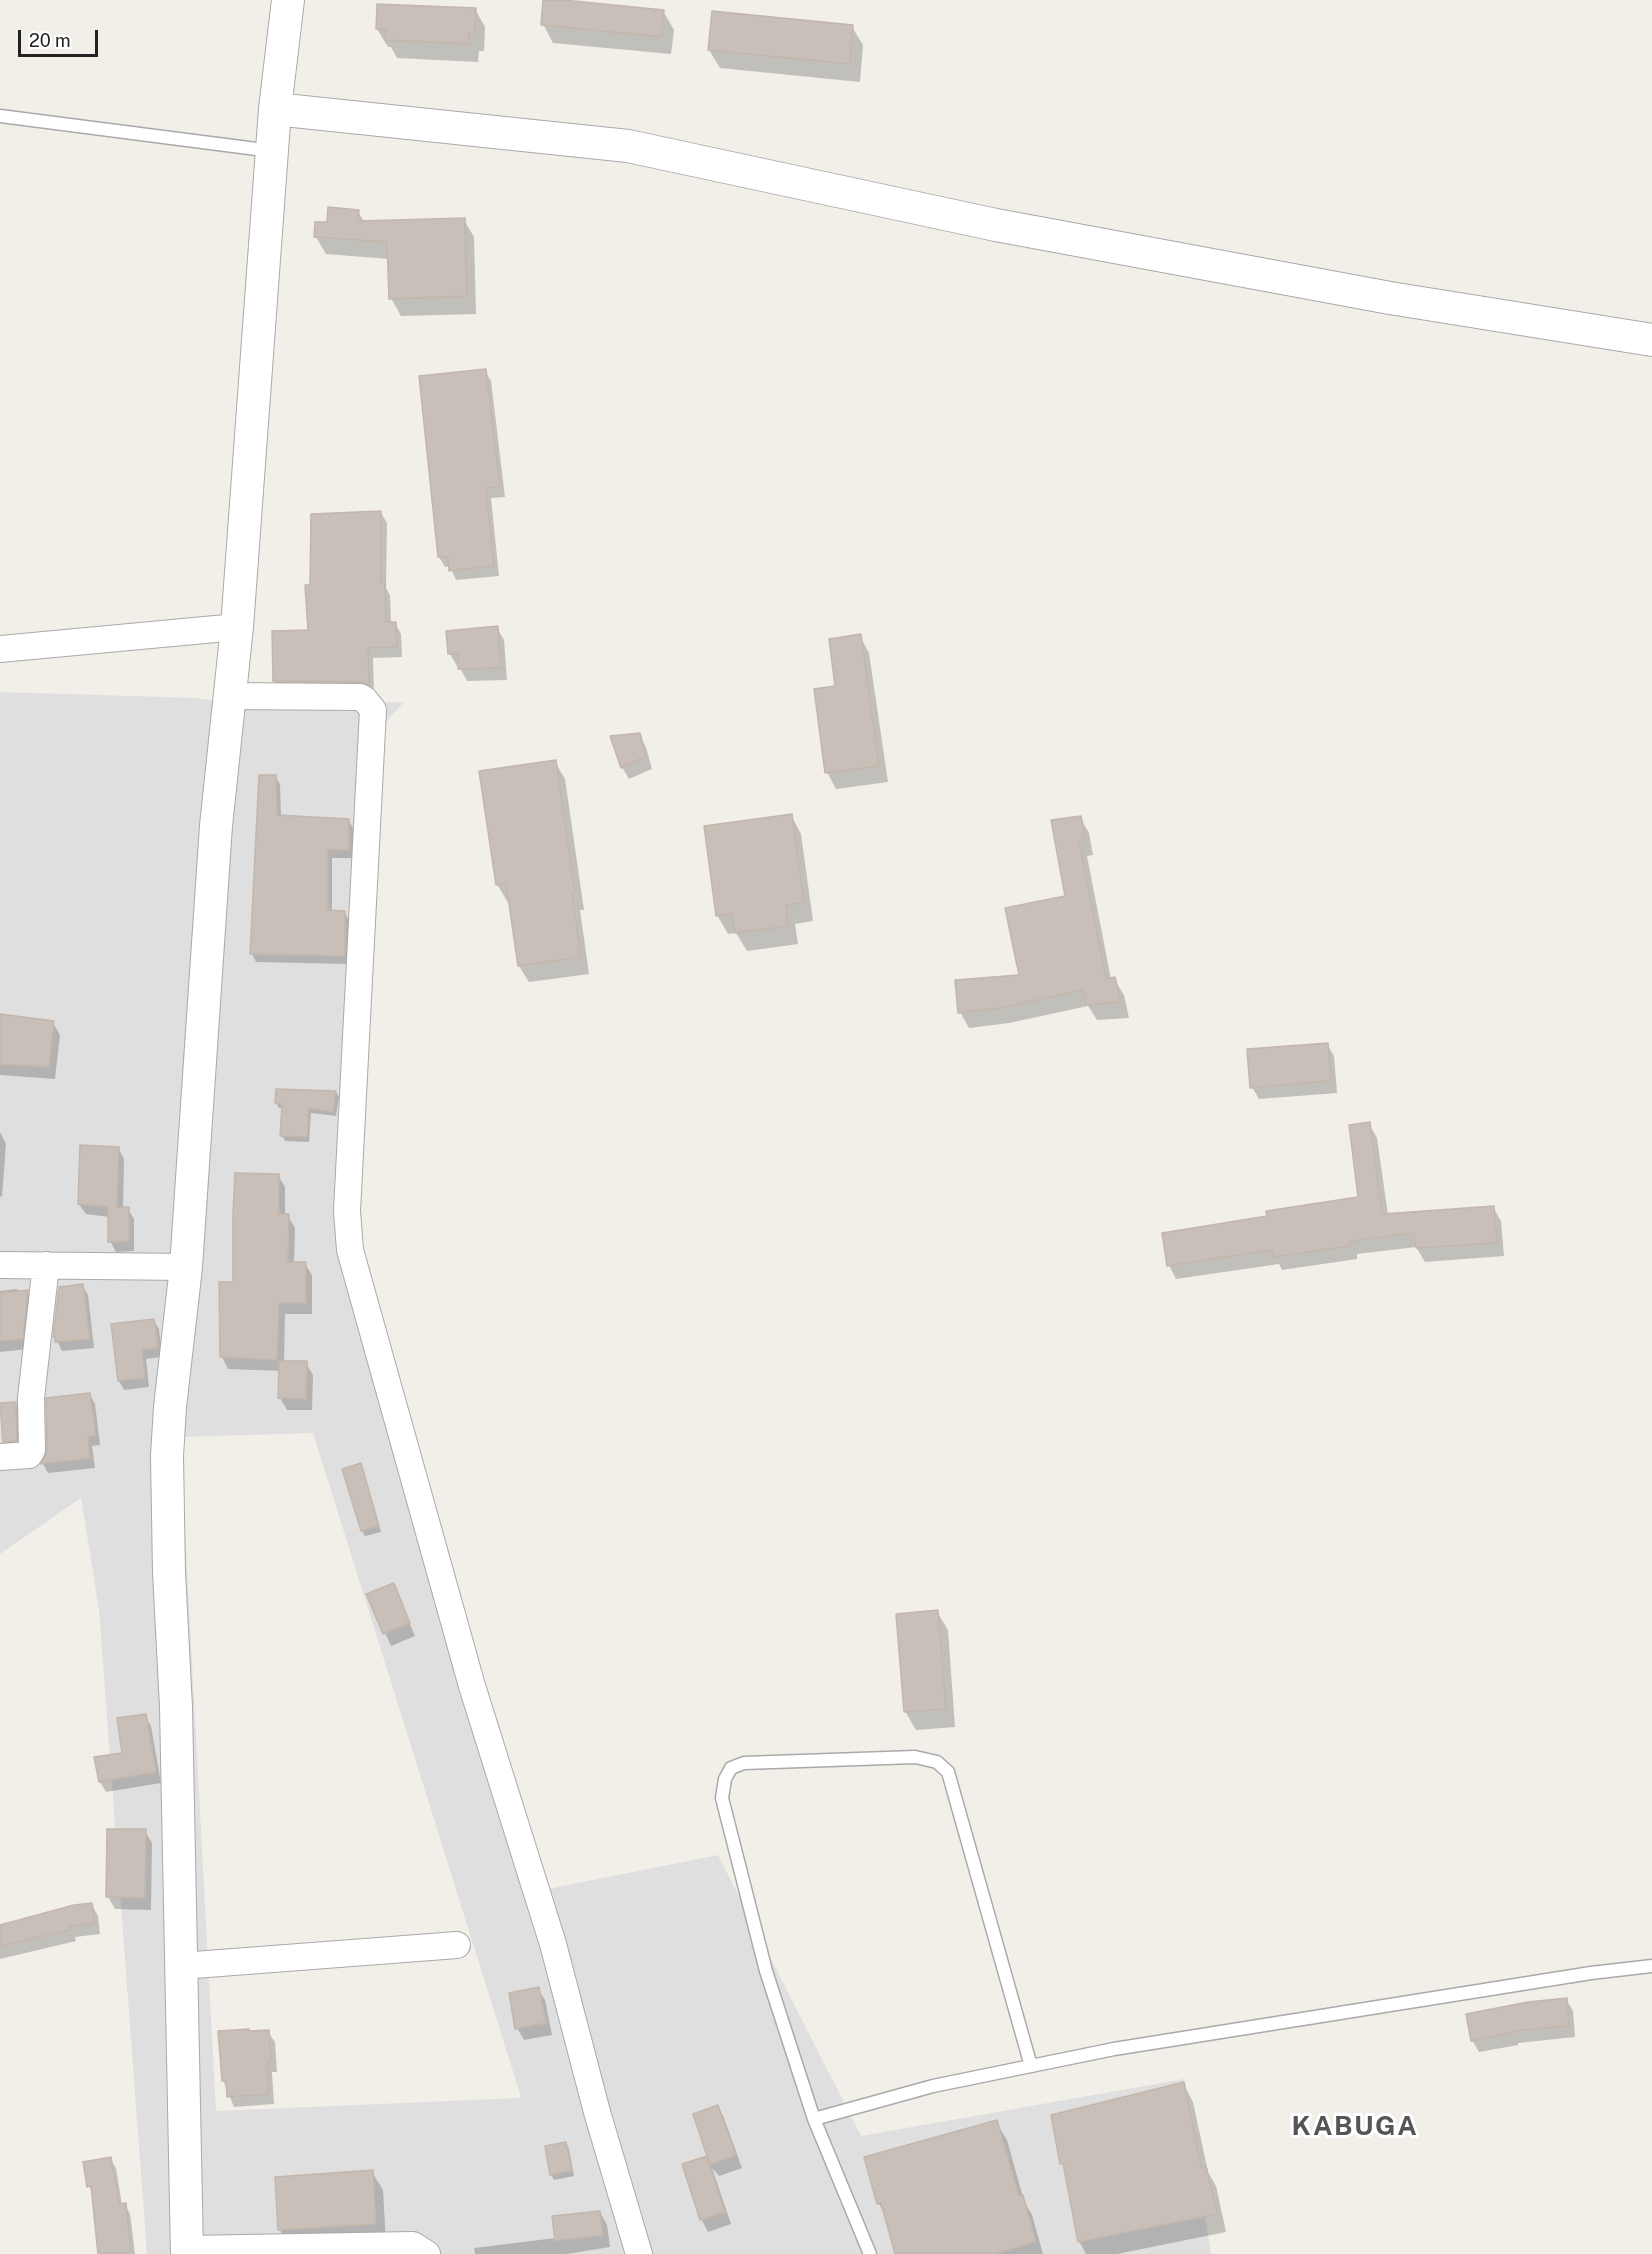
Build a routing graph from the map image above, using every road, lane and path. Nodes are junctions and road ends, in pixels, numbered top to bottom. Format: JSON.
{"nodes":[{"id":1,"x":288,"y":0,"type":"edge"},
{"id":2,"x":275,"y":109,"type":"junction"},
{"id":3,"x":0,"y":116,"type":"edge"},
{"id":4,"x":273,"y":152,"type":"junction"},
{"id":5,"x":1652,"y":340,"type":"edge"},
{"id":6,"x":237,"y":627,"type":"junction"},
{"id":7,"x":0,"y":649,"type":"edge"},
{"id":8,"x":230,"y":696,"type":"junction"},
{"id":9,"x":0,"y":1265,"type":"edge"},
{"id":10,"x":46,"y":1265,"type":"junction"},
{"id":11,"x":186,"y":1266,"type":"junction"},
{"id":12,"x":0,"y":1457,"type":"edge"},
{"id":13,"x":457,"y":1945,"type":"dead end"},
{"id":14,"x":1652,"y":1965,"type":"edge"},
{"id":15,"x":181,"y":1966,"type":"junction"},
{"id":16,"x":1031,"y":2066,"type":"junction"},
{"id":17,"x":814,"y":2119,"type":"junction"},
{"id":18,"x":187,"y":2252,"type":"edge"},
{"id":19,"x":427,"y":2254,"type":"edge"},
{"id":20,"x":639,"y":2254,"type":"edge"},
{"id":21,"x":870,"y":2254,"type":"edge"}],
"edges":[{"from":1,"to":2,"type":"street"},
{"from":2,"to":4,"type":"street"},
{"from":2,"to":5,"type":"street"},
{"from":3,"to":4,"type":"lane"},
{"from":4,"to":6,"type":"street"},
{"from":6,"to":7,"type":"street"},
{"from":6,"to":8,"type":"street"},
{"from":8,"to":11,"type":"street"},
{"from":8,"to":20,"type":"street"},
{"from":9,"to":10,"type":"street"},
{"from":10,"to":11,"type":"street"},
{"from":10,"to":12,"type":"street"},
{"from":11,"to":15,"type":"street"},
{"from":13,"to":15,"type":"street"},
{"from":14,"to":16,"type":"lane"},
{"from":15,"to":18,"type":"street"},
{"from":16,"to":17,"type":"lane"},
{"from":16,"to":17,"type":"lane"},
{"from":17,"to":21,"type":"lane"},
{"from":18,"to":19,"type":"street"}]}
